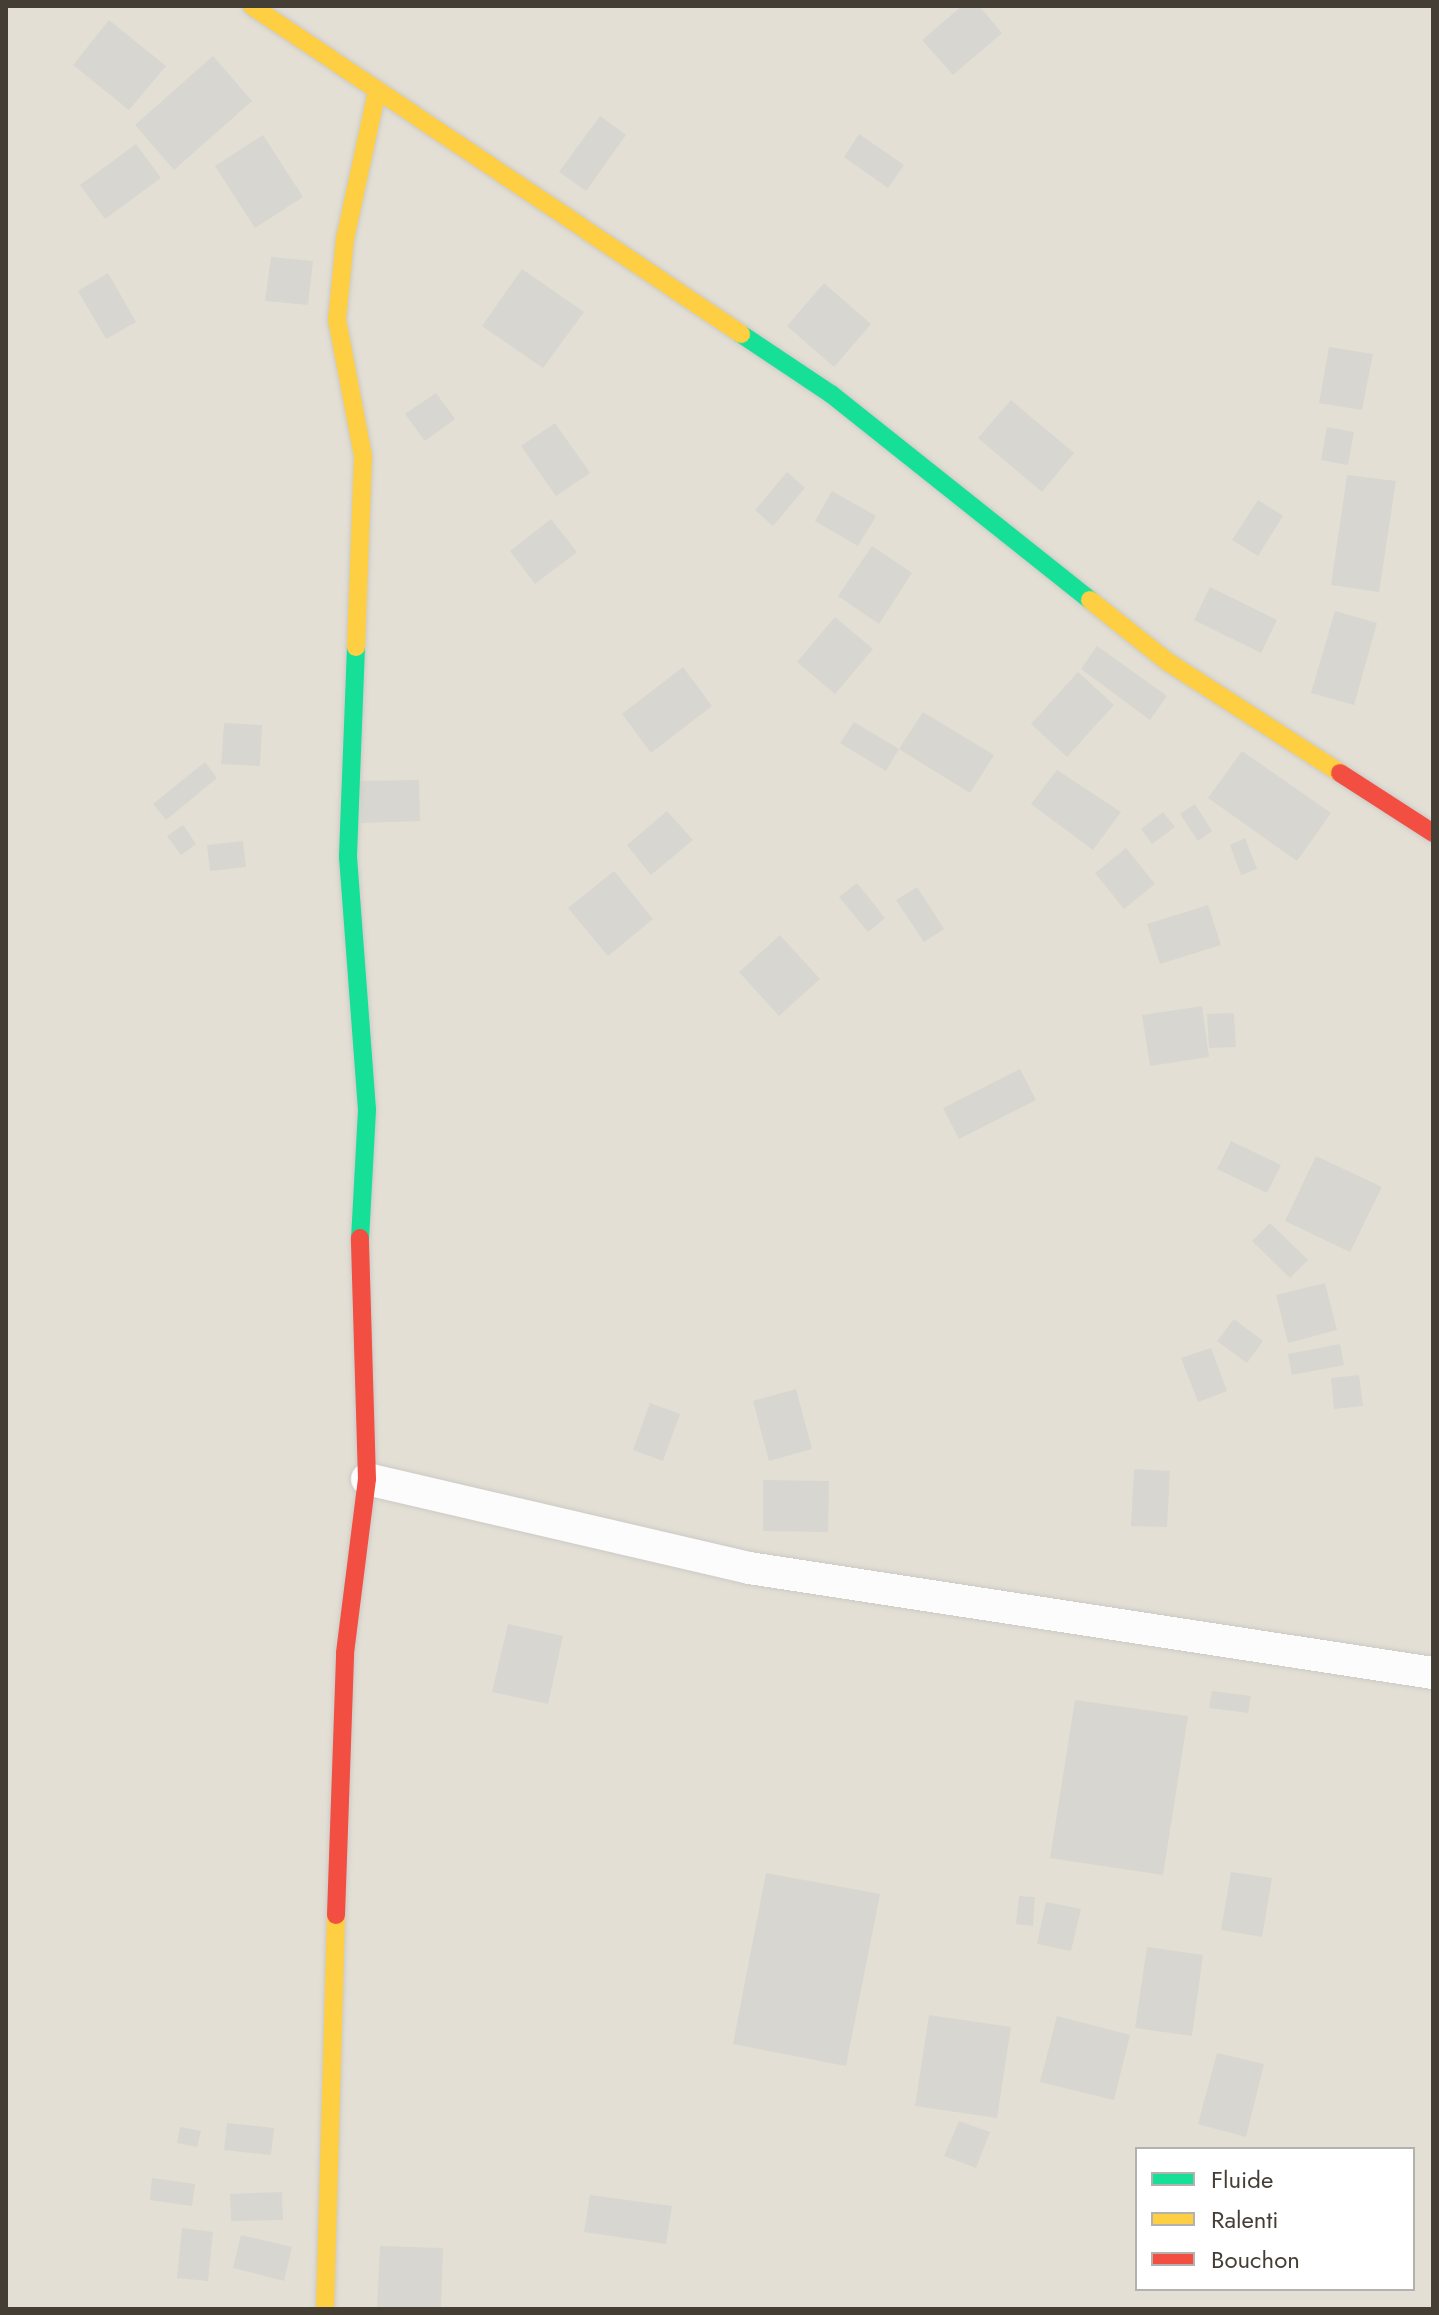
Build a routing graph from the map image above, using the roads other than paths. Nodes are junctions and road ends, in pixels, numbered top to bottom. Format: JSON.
{"nodes":[{"id":1,"x":252,"y":6,"type":"edge"},
{"id":2,"x":377,"y":91,"type":"junction"},
{"id":3,"x":1433,"y":833,"type":"edge"},
{"id":4,"x":367,"y":1479,"type":"junction"},
{"id":5,"x":1433,"y":1673,"type":"edge"},
{"id":6,"x":325,"y":2309,"type":"edge"}],
"edges":[{"from":1,"to":2,"type":"street"},
{"from":2,"to":3,"type":"street"},
{"from":2,"to":4,"type":"street"},
{"from":4,"to":5,"type":"street"},
{"from":4,"to":6,"type":"street"}]}
